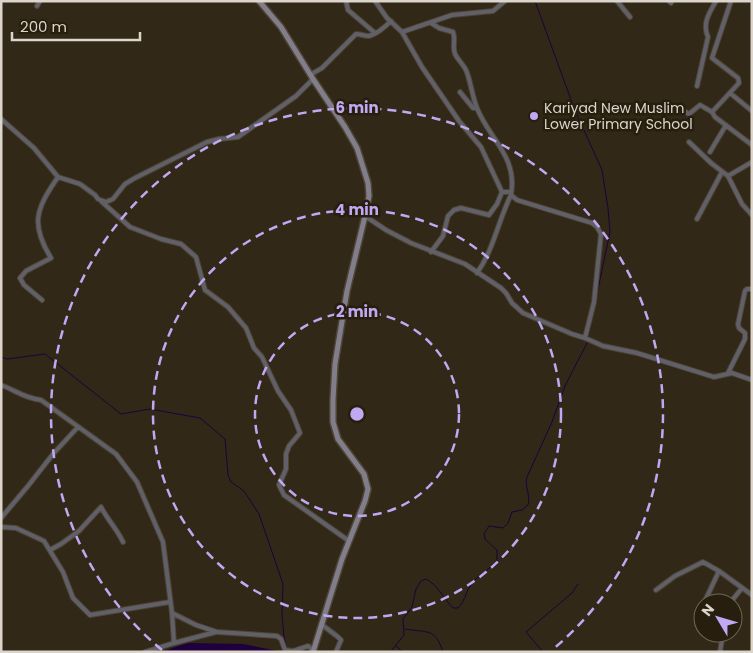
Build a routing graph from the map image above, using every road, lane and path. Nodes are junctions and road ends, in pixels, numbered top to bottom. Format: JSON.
{"nodes":[{"id":1,"x":40,"y":1,"type":"edge"},
{"id":2,"x":259,"y":1,"type":"edge"},
{"id":3,"x":346,"y":1,"type":"edge"},
{"id":4,"x":375,"y":1,"type":"edge"},
{"id":5,"x":504,"y":1,"type":"edge"},
{"id":6,"x":617,"y":1,"type":"edge"},
{"id":7,"x":716,"y":1,"type":"edge"},
{"id":8,"x":730,"y":1,"type":"edge"},
{"id":9,"x":37,"y":6,"type":"dead end"},
{"id":10,"x":630,"y":16,"type":"dead end"},
{"id":11,"x":391,"y":21,"type":"junction"},
{"id":12,"x":431,"y":23,"type":"junction"},
{"id":13,"x":402,"y":32,"type":"junction"},
{"id":14,"x":375,"y":33,"type":"junction"},
{"id":15,"x":312,"y":77,"type":"junction"},
{"id":16,"x":697,"y":86,"type":"dead end"},
{"id":17,"x":460,"y":92,"type":"dead end"},
{"id":18,"x":730,"y":92,"type":"junction"},
{"id":19,"x":477,"y":108,"type":"junction"},
{"id":20,"x":679,"y":108,"type":"dead end"},
{"id":21,"x":752,"y":111,"type":"edge"},
{"id":22,"x":712,"y":112,"type":"junction"},
{"id":23,"x":1,"y":118,"type":"edge"},
{"id":24,"x":726,"y":125,"type":"junction"},
{"id":25,"x":688,"y":142,"type":"dead end"},
{"id":26,"x":752,"y":145,"type":"edge"},
{"id":27,"x":710,"y":152,"type":"dead end"},
{"id":28,"x":752,"y":162,"type":"edge"},
{"id":29,"x":722,"y":172,"type":"junction"},
{"id":30,"x":728,"y":176,"type":"junction"},
{"id":31,"x":58,"y":177,"type":"junction"},
{"id":32,"x":502,"y":192,"type":"junction"},
{"id":33,"x":511,"y":194,"type":"junction"},
{"id":34,"x":102,"y":202,"type":"junction"},
{"id":35,"x":752,"y":215,"type":"edge"},
{"id":36,"x":365,"y":216,"type":"junction"},
{"id":37,"x":697,"y":219,"type":"dead end"},
{"id":38,"x":431,"y":252,"type":"junction"},
{"id":39,"x":477,"y":273,"type":"junction"},
{"id":40,"x":752,"y":289,"type":"edge"},
{"id":41,"x":42,"y":300,"type":"dead end"},
{"id":42,"x":586,"y":338,"type":"junction"},
{"id":43,"x":728,"y":373,"type":"junction"},
{"id":44,"x":752,"y":380,"type":"edge"},
{"id":45,"x":1,"y":385,"type":"edge"},
{"id":46,"x":78,"y":427,"type":"junction"},
{"id":47,"x":1,"y":518,"type":"edge"},
{"id":48,"x":1,"y":527,"type":"edge"},
{"id":49,"x":350,"y":541,"type":"junction"},
{"id":50,"x":123,"y":542,"type":"dead end"},
{"id":51,"x":50,"y":550,"type":"junction"},
{"id":52,"x":719,"y":571,"type":"junction"},
{"id":53,"x":742,"y":588,"type":"junction"},
{"id":54,"x":656,"y":590,"type":"dead end"},
{"id":55,"x":709,"y":593,"type":"edge"},
{"id":56,"x":738,"y":593,"type":"edge"},
{"id":57,"x":752,"y":595,"type":"edge"},
{"id":58,"x":170,"y":602,"type":"junction"},
{"id":59,"x":172,"y":613,"type":"junction"},
{"id":60,"x":321,"y":624,"type":"junction"},
{"id":61,"x":217,"y":632,"type":"junction"},
{"id":62,"x":174,"y":643,"type":"junction"},
{"id":63,"x":313,"y":651,"type":"edge"},
{"id":64,"x":145,"y":652,"type":"edge"},
{"id":65,"x":336,"y":652,"type":"edge"}],
"edges":[{"from":1,"to":9,"type":"street"},
{"from":2,"to":15,"type":"main road"},
{"from":3,"to":14,"type":"street"},
{"from":4,"to":11,"type":"street"},
{"from":5,"to":12,"type":"street"},
{"from":6,"to":10,"type":"street"},
{"from":7,"to":16,"type":"street"},
{"from":8,"to":18,"type":"street"},
{"from":11,"to":13,"type":"street"},
{"from":11,"to":14,"type":"street"},
{"from":12,"to":13,"type":"street"},
{"from":12,"to":19,"type":"street"},
{"from":13,"to":32,"type":"street"},
{"from":14,"to":15,"type":"street"},
{"from":15,"to":34,"type":"street"},
{"from":15,"to":36,"type":"main road"},
{"from":17,"to":19,"type":"street"},
{"from":18,"to":21,"type":"street"},
{"from":18,"to":22,"type":"street"},
{"from":19,"to":33,"type":"street"},
{"from":20,"to":22,"type":"street"},
{"from":22,"to":24,"type":"street"},
{"from":23,"to":31,"type":"street"},
{"from":24,"to":26,"type":"street"},
{"from":24,"to":27,"type":"street"},
{"from":25,"to":29,"type":"street"},
{"from":28,"to":30,"type":"street"},
{"from":29,"to":30,"type":"street"},
{"from":29,"to":37,"type":"street"},
{"from":30,"to":35,"type":"street"},
{"from":31,"to":34,"type":"street"},
{"from":31,"to":41,"type":"street"},
{"from":32,"to":33,"type":"street"},
{"from":32,"to":38,"type":"street"},
{"from":33,"to":39,"type":"street"},
{"from":33,"to":42,"type":"street"},
{"from":34,"to":49,"type":"street"},
{"from":36,"to":38,"type":"street"},
{"from":36,"to":49,"type":"main road"},
{"from":38,"to":39,"type":"street"},
{"from":39,"to":42,"type":"street"},
{"from":40,"to":43,"type":"street"},
{"from":42,"to":43,"type":"street"},
{"from":43,"to":44,"type":"street"},
{"from":45,"to":46,"type":"street"},
{"from":46,"to":47,"type":"street"},
{"from":46,"to":58,"type":"street"},
{"from":48,"to":51,"type":"street"},
{"from":49,"to":60,"type":"main road"},
{"from":50,"to":51,"type":"street"},
{"from":51,"to":58,"type":"street"},
{"from":52,"to":53,"type":"street"},
{"from":52,"to":54,"type":"street"},
{"from":52,"to":55,"type":"street"},
{"from":53,"to":56,"type":"street"},
{"from":53,"to":57,"type":"street"},
{"from":58,"to":59,"type":"street"},
{"from":59,"to":61,"type":"street"},
{"from":59,"to":62,"type":"street"},
{"from":60,"to":63,"type":"main road"},
{"from":60,"to":65,"type":"street"},
{"from":61,"to":62,"type":"street"},
{"from":61,"to":63,"type":"street"},
{"from":62,"to":64,"type":"street"}]}
